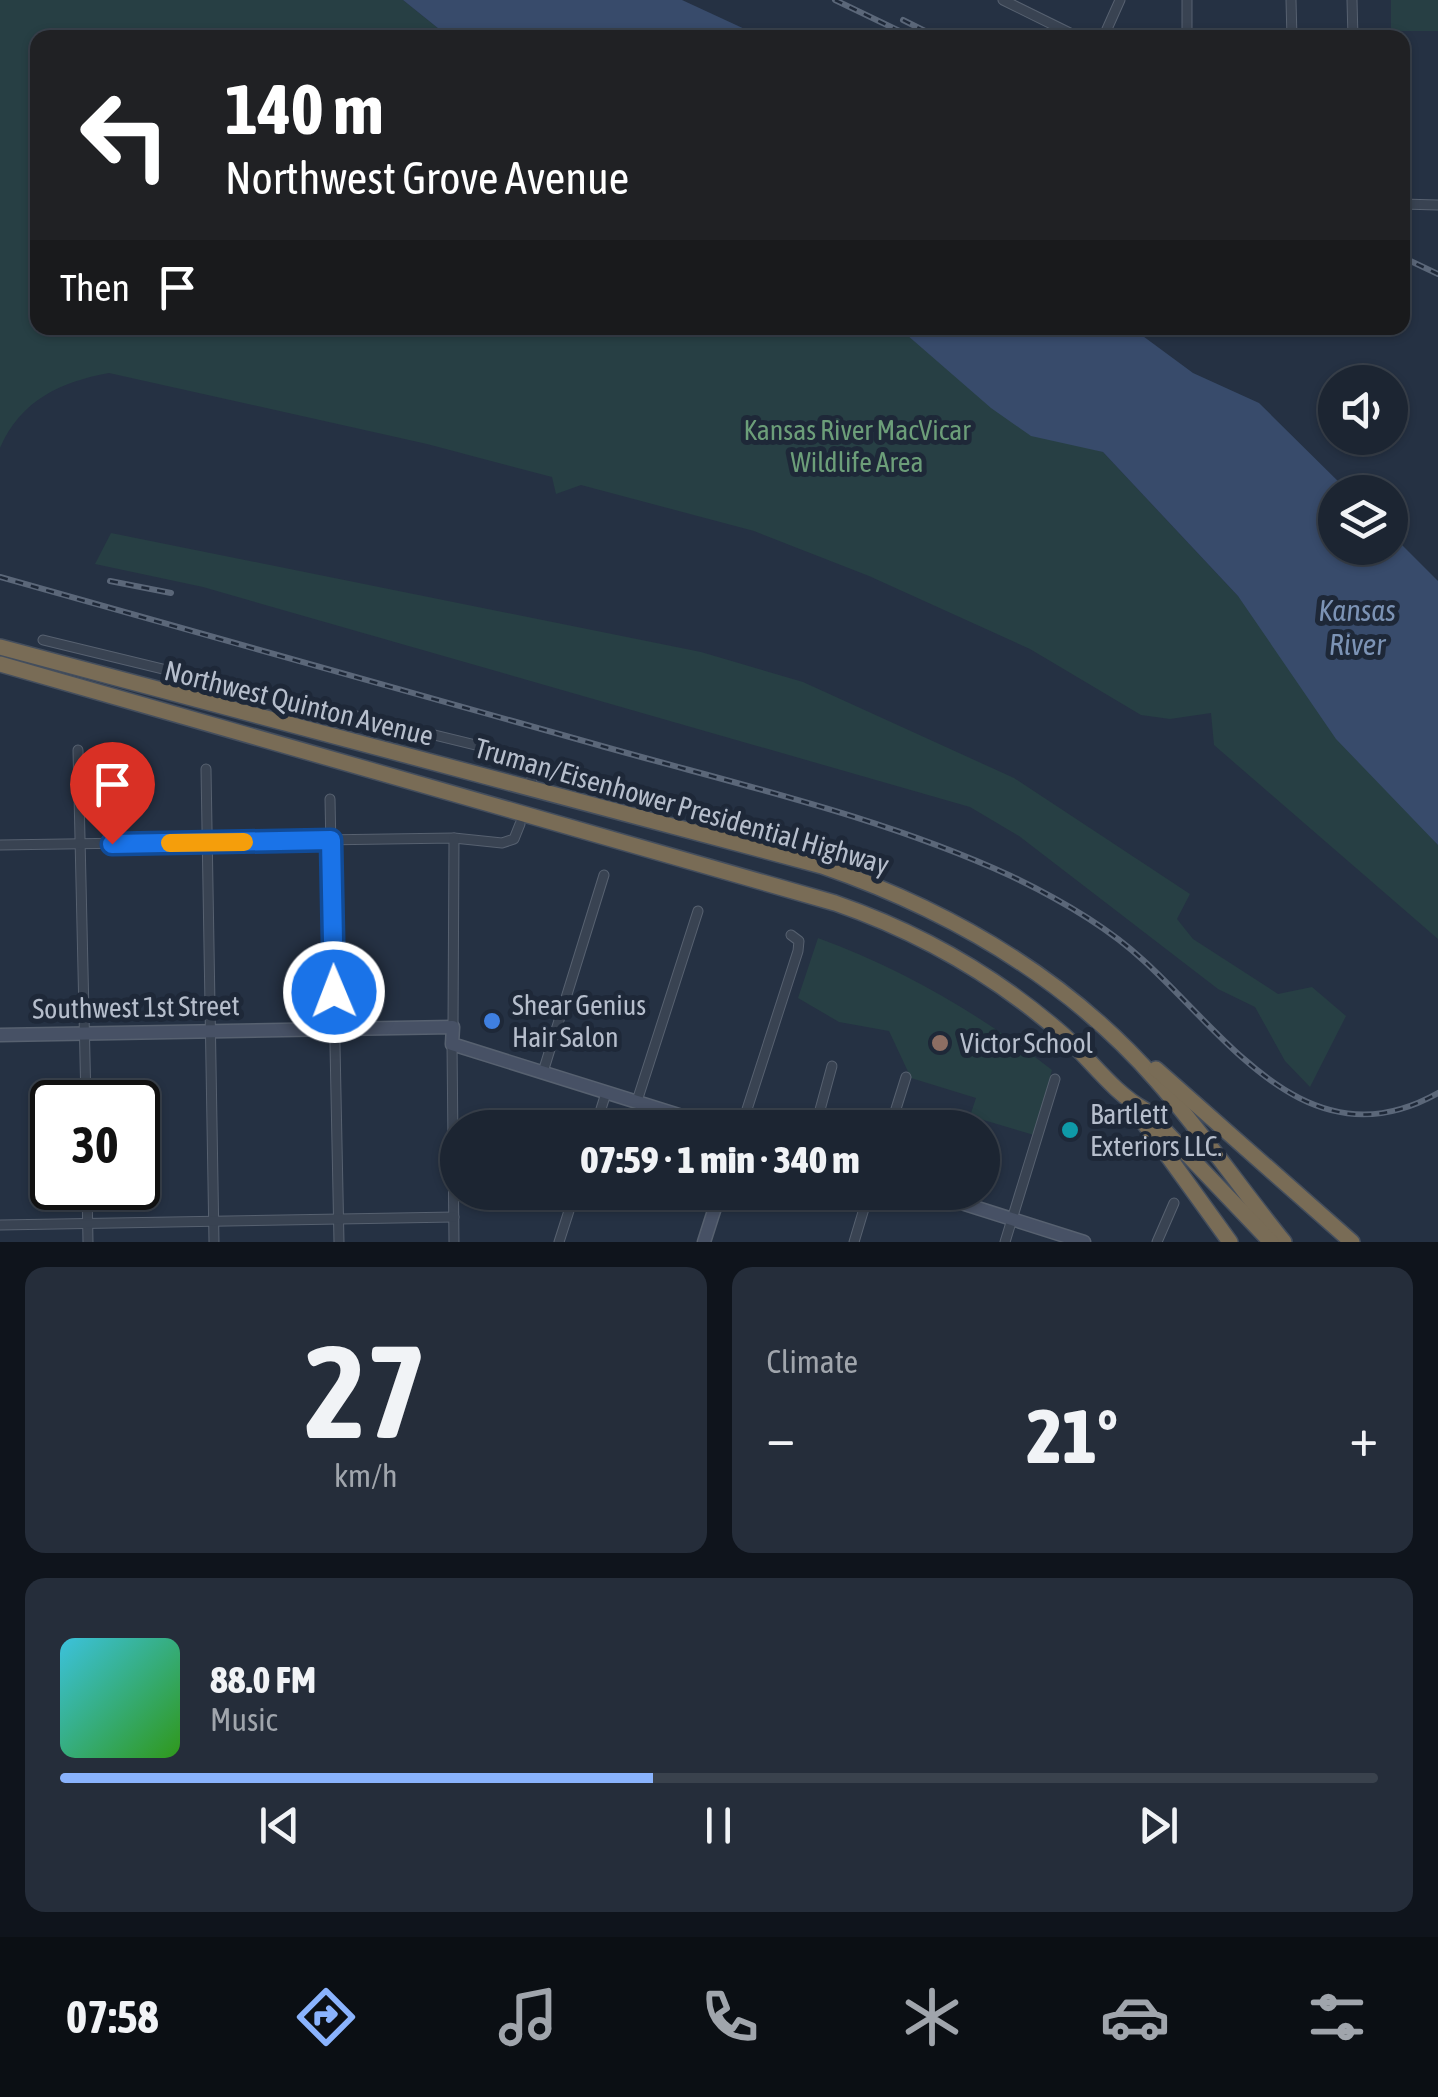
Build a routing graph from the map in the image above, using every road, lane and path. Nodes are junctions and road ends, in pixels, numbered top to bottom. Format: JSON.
{"nodes":[{"id":1,"x":1004,"y":0,"type":"edge"},
{"id":2,"x":1120,"y":0,"type":"edge"},
{"id":3,"x":1188,"y":0,"type":"edge"},
{"id":4,"x":1291,"y":0,"type":"edge"},
{"id":5,"x":1352,"y":0,"type":"edge"},
{"id":6,"x":1064,"y":30,"type":"edge"},
{"id":7,"x":1107,"y":30,"type":"edge"},
{"id":8,"x":1188,"y":30,"type":"edge"},
{"id":9,"x":1292,"y":30,"type":"edge"},
{"id":10,"x":1353,"y":30,"type":"edge"},
{"id":11,"x":1410,"y":204,"type":"edge"},
{"id":12,"x":1438,"y":205,"type":"edge"},
{"id":13,"x":44,"y":640,"type":"dead end"},
{"id":14,"x":0,"y":647,"type":"edge"},
{"id":15,"x":0,"y":664,"type":"edge"},
{"id":16,"x":78,"y":750,"type":"dead end"},
{"id":17,"x":206,"y":769,"type":"dead end"},
{"id":18,"x":531,"y":784,"type":"dead end"},
{"id":19,"x":330,"y":800,"type":"dead end"},
{"id":20,"x":520,"y":824,"type":"dead end"},
{"id":21,"x":454,"y":838,"type":"junction"},
{"id":22,"x":331,"y":840,"type":"junction"},
{"id":23,"x":207,"y":842,"type":"junction"},
{"id":24,"x":82,"y":844,"type":"junction"},
{"id":25,"x":0,"y":845,"type":"edge"},
{"id":26,"x":604,"y":875,"type":"dead end"},
{"id":27,"x":698,"y":910,"type":"dead end"},
{"id":28,"x":791,"y":935,"type":"dead end"},
{"id":29,"x":1089,"y":1014,"type":"junction"},
{"id":30,"x":452,"y":1027,"type":"junction"},
{"id":31,"x":335,"y":1030,"type":"junction"},
{"id":32,"x":209,"y":1031,"type":"junction"},
{"id":33,"x":85,"y":1033,"type":"junction"},
{"id":34,"x":0,"y":1034,"type":"edge"},
{"id":35,"x":452,"y":1044,"type":"junction"},
{"id":36,"x":832,"y":1066,"type":"dead end"},
{"id":37,"x":543,"y":1072,"type":"junction"},
{"id":38,"x":906,"y":1077,"type":"dead end"},
{"id":39,"x":86,"y":1080,"type":"edge"},
{"id":40,"x":1056,"y":1080,"type":"dead end"},
{"id":41,"x":606,"y":1093,"type":"junction"},
{"id":42,"x":637,"y":1101,"type":"junction"},
{"id":43,"x":1128,"y":1101,"type":"junction"},
{"id":44,"x":454,"y":1110,"type":"edge"},
{"id":45,"x":601,"y":1110,"type":"edge"},
{"id":46,"x":665,"y":1110,"type":"edge"},
{"id":47,"x":747,"y":1110,"type":"edge"},
{"id":48,"x":820,"y":1110,"type":"edge"},
{"id":49,"x":896,"y":1110,"type":"edge"},
{"id":50,"x":1174,"y":1203,"type":"dead end"},
{"id":51,"x":88,"y":1210,"type":"edge"},
{"id":52,"x":454,"y":1210,"type":"edge"},
{"id":53,"x":569,"y":1210,"type":"edge"},
{"id":54,"x":714,"y":1210,"type":"edge"},
{"id":55,"x":864,"y":1210,"type":"edge"},
{"id":56,"x":984,"y":1210,"type":"edge"},
{"id":57,"x":454,"y":1217,"type":"junction"},
{"id":58,"x":1013,"y":1219,"type":"junction"},
{"id":59,"x":338,"y":1220,"type":"junction"},
{"id":60,"x":214,"y":1221,"type":"junction"},
{"id":61,"x":88,"y":1224,"type":"junction"},
{"id":62,"x":0,"y":1225,"type":"edge"},
{"id":63,"x":458,"y":1241,"type":"edge"},
{"id":64,"x":88,"y":1242,"type":"edge"},
{"id":65,"x":214,"y":1242,"type":"edge"},
{"id":66,"x":338,"y":1242,"type":"edge"},
{"id":67,"x":559,"y":1242,"type":"edge"},
{"id":68,"x":704,"y":1242,"type":"edge"},
{"id":69,"x":854,"y":1242,"type":"edge"},
{"id":70,"x":1005,"y":1242,"type":"edge"},
{"id":71,"x":1084,"y":1242,"type":"edge"},
{"id":72,"x":1157,"y":1242,"type":"edge"},
{"id":73,"x":1230,"y":1242,"type":"edge"},
{"id":74,"x":1272,"y":1242,"type":"edge"},
{"id":75,"x":1284,"y":1242,"type":"edge"},
{"id":76,"x":1352,"y":1242,"type":"edge"}],
"edges":[{"from":1,"to":6,"type":"street"},
{"from":2,"to":7,"type":"street"},
{"from":3,"to":8,"type":"street"},
{"from":4,"to":9,"type":"street"},
{"from":5,"to":10,"type":"street"},
{"from":11,"to":12,"type":"street"},
{"from":13,"to":18,"type":"street","name":"Northwest Quinton Avenue"},
{"from":14,"to":29,"type":"highway","name":"Truman/Eisenhower Presidential Highway"},
{"from":15,"to":43,"type":"highway","name":"Truman/Eisenhower Presidential Highway"},
{"from":16,"to":24,"type":"street"},
{"from":17,"to":23,"type":"street"},
{"from":19,"to":22,"type":"street"},
{"from":20,"to":21,"type":"street"},
{"from":21,"to":22,"type":"street"},
{"from":21,"to":30,"type":"street"},
{"from":22,"to":23,"type":"street"},
{"from":22,"to":31,"type":"street"},
{"from":23,"to":24,"type":"street"},
{"from":23,"to":32,"type":"street"},
{"from":24,"to":25,"type":"street"},
{"from":24,"to":33,"type":"street"},
{"from":26,"to":37,"type":"street"},
{"from":27,"to":42,"type":"street"},
{"from":28,"to":47,"type":"street"},
{"from":29,"to":75,"type":"highway","name":"Truman/Eisenhower Presidential Highway"},
{"from":29,"to":76,"type":"highway"},
{"from":30,"to":31,"type":"street","name":"Southwest 1st Street"},
{"from":30,"to":35,"type":"street"},
{"from":31,"to":32,"type":"street","name":"Southwest 1st Street"},
{"from":31,"to":59,"type":"street"},
{"from":32,"to":33,"type":"street","name":"Southwest 1st Street"},
{"from":32,"to":60,"type":"street"},
{"from":33,"to":34,"type":"street","name":"Southwest 1st Street"},
{"from":33,"to":39,"type":"street"},
{"from":35,"to":37,"type":"street"},
{"from":35,"to":44,"type":"street"},
{"from":36,"to":48,"type":"street"},
{"from":37,"to":41,"type":"street"},
{"from":38,"to":49,"type":"street"},
{"from":40,"to":58,"type":"street"},
{"from":41,"to":42,"type":"street"},
{"from":41,"to":45,"type":"street"},
{"from":42,"to":46,"type":"street"},
{"from":43,"to":73,"type":"highway"},
{"from":43,"to":74,"type":"highway","name":"Truman/Eisenhower Presidential Highway"},
{"from":50,"to":72,"type":"street"},
{"from":51,"to":61,"type":"street"},
{"from":52,"to":57,"type":"street"},
{"from":53,"to":67,"type":"street"},
{"from":54,"to":68,"type":"street"},
{"from":55,"to":69,"type":"street"},
{"from":56,"to":58,"type":"street"},
{"from":57,"to":59,"type":"street"},
{"from":57,"to":63,"type":"street"},
{"from":58,"to":70,"type":"street"},
{"from":58,"to":71,"type":"street"},
{"from":59,"to":60,"type":"street"},
{"from":59,"to":66,"type":"street"},
{"from":60,"to":61,"type":"street"},
{"from":60,"to":65,"type":"street"},
{"from":61,"to":62,"type":"street"},
{"from":61,"to":64,"type":"street"}]}
